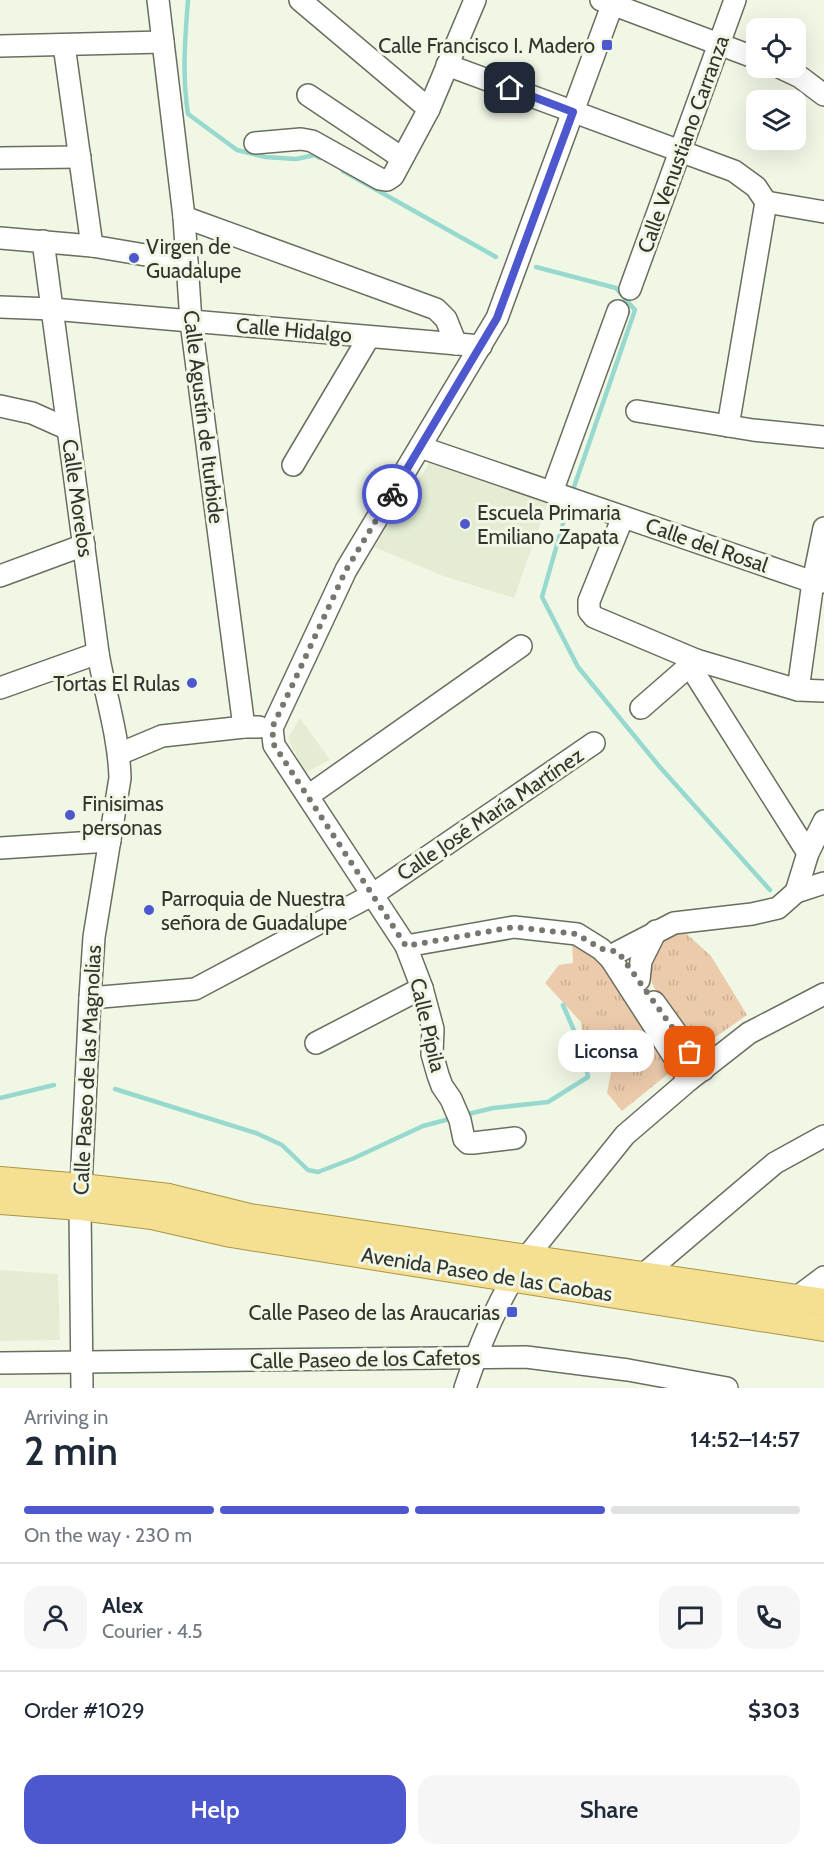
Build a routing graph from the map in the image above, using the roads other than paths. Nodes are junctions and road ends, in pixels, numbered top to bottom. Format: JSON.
{"nodes":[{"id":1,"x":158,"y":0,"type":"edge"},
{"id":2,"x":300,"y":0,"type":"edge"},
{"id":3,"x":475,"y":0,"type":"edge"},
{"id":4,"x":735,"y":0,"type":"edge"},
{"id":5,"x":609,"y":1,"type":"edge"},
{"id":6,"x":164,"y":42,"type":"junction"},
{"id":7,"x":64,"y":45,"type":"junction"},
{"id":8,"x":719,"y":45,"type":"junction"},
{"id":9,"x":0,"y":46,"type":"edge"},
{"id":10,"x":746,"y":54,"type":"edge"},
{"id":11,"x":447,"y":65,"type":"junction"},
{"id":12,"x":801,"y":78,"type":"edge"},
{"id":13,"x":308,"y":95,"type":"dead end"},
{"id":14,"x":824,"y":95,"type":"edge"},
{"id":15,"x":429,"y":109,"type":"junction"},
{"id":16,"x":573,"y":112,"type":"junction"},
{"id":17,"x":255,"y":142,"type":"dead end"},
{"id":18,"x":680,"y":152,"type":"junction"},
{"id":19,"x":80,"y":157,"type":"junction"},
{"id":20,"x":0,"y":158,"type":"edge"},
{"id":21,"x":397,"y":167,"type":"junction"},
{"id":22,"x":766,"y":202,"type":"junction"},
{"id":23,"x":824,"y":212,"type":"edge"},
{"id":24,"x":184,"y":217,"type":"junction"},
{"id":25,"x":0,"y":238,"type":"edge"},
{"id":26,"x":43,"y":242,"type":"junction"},
{"id":27,"x":92,"y":246,"type":"junction"},
{"id":28,"x":187,"y":262,"type":"junction"},
{"id":29,"x":630,"y":289,"type":"dead end"},
{"id":30,"x":0,"y":307,"type":"edge"},
{"id":31,"x":52,"y":309,"type":"junction"},
{"id":32,"x":618,"y":312,"type":"dead end"},
{"id":33,"x":191,"y":322,"type":"junction"},
{"id":34,"x":369,"y":337,"type":"junction"},
{"id":35,"x":456,"y":344,"type":"junction"},
{"id":36,"x":480,"y":346,"type":"junction"},
{"id":37,"x":0,"y":406,"type":"edge"},
{"id":38,"x":637,"y":411,"type":"dead end"},
{"id":39,"x":728,"y":426,"type":"junction"},
{"id":40,"x":68,"y":429,"type":"junction"},
{"id":41,"x":824,"y":437,"type":"edge"},
{"id":42,"x":420,"y":447,"type":"junction"},
{"id":43,"x":293,"y":465,"type":"dead end"},
{"id":44,"x":552,"y":492,"type":"junction"},
{"id":45,"x":623,"y":517,"type":"junction"},
{"id":46,"x":824,"y":528,"type":"edge"},
{"id":47,"x":84,"y":545,"type":"junction"},
{"id":48,"x":0,"y":576,"type":"edge"},
{"id":49,"x":818,"y":582,"type":"edge"},
{"id":50,"x":521,"y":646,"type":"dead end"},
{"id":51,"x":98,"y":653,"type":"junction"},
{"id":52,"x":693,"y":663,"type":"junction"},
{"id":53,"x":0,"y":688,"type":"edge"},
{"id":54,"x":815,"y":695,"type":"edge"},
{"id":55,"x":641,"y":708,"type":"dead end"},
{"id":56,"x":244,"y":727,"type":"junction"},
{"id":57,"x":272,"y":728,"type":"junction"},
{"id":58,"x":594,"y":743,"type":"dead end"},
{"id":59,"x":119,"y":754,"type":"junction"},
{"id":60,"x":308,"y":796,"type":"junction"},
{"id":61,"x":824,"y":821,"type":"edge"},
{"id":62,"x":110,"y":841,"type":"junction"},
{"id":63,"x":0,"y":848,"type":"edge"},
{"id":64,"x":808,"y":853,"type":"junction"},
{"id":65,"x":824,"y":883,"type":"edge"},
{"id":66,"x":796,"y":892,"type":"junction"},
{"id":67,"x":372,"y":895,"type":"junction"},
{"id":68,"x":656,"y":931,"type":"junction"},
{"id":69,"x":406,"y":946,"type":"junction"},
{"id":70,"x":610,"y":953,"type":"junction"},
{"id":71,"x":639,"y":980,"type":"junction"},
{"id":72,"x":423,"y":988,"type":"junction"},
{"id":73,"x":824,"y":994,"type":"edge"},
{"id":74,"x":90,"y":998,"type":"junction"},
{"id":75,"x":316,"y":1043,"type":"dead end"},
{"id":76,"x":696,"y":1075,"type":"junction"},
{"id":77,"x":824,"y":1136,"type":"edge"},
{"id":78,"x":515,"y":1138,"type":"dead end"},
{"id":79,"x":0,"y":1180,"type":"edge"},
{"id":80,"x":81,"y":1197,"type":"junction"},
{"id":81,"x":0,"y":1201,"type":"edge"},
{"id":82,"x":519,"y":1268,"type":"junction"},
{"id":83,"x":643,"y":1275,"type":"junction"},
{"id":84,"x":824,"y":1278,"type":"edge"},
{"id":85,"x":795,"y":1298,"type":"junction"},
{"id":86,"x":824,"y":1302,"type":"edge"},
{"id":87,"x":824,"y":1328,"type":"edge"},
{"id":88,"x":476,"y":1357,"type":"junction"},
{"id":89,"x":0,"y":1363,"type":"edge"},
{"id":90,"x":82,"y":1363,"type":"junction"},
{"id":91,"x":82,"y":1388,"type":"edge"},
{"id":92,"x":465,"y":1388,"type":"edge"},
{"id":93,"x":727,"y":1388,"type":"edge"}],
"edges":[{"from":1,"to":6,"type":"street","name":"Calle Agustín de Iturbide"},
{"from":2,"to":15,"type":"street"},
{"from":3,"to":11,"type":"street"},
{"from":4,"to":8,"type":"street","name":"Calle Venustiano Carranza"},
{"from":5,"to":8,"type":"street"},
{"from":5,"to":16,"type":"street"},
{"from":6,"to":7,"type":"street"},
{"from":6,"to":24,"type":"street","name":"Calle Agustín de Iturbide"},
{"from":7,"to":9,"type":"street"},
{"from":7,"to":19,"type":"street"},
{"from":8,"to":10,"type":"street"},
{"from":8,"to":18,"type":"street","name":"Calle Venustiano Carranza"},
{"from":11,"to":15,"type":"street"},
{"from":11,"to":16,"type":"street"},
{"from":12,"to":14,"type":"street"},
{"from":13,"to":21,"type":"street"},
{"from":15,"to":21,"type":"street"},
{"from":16,"to":18,"type":"street"},
{"from":16,"to":36,"type":"street"},
{"from":17,"to":21,"type":"street"},
{"from":18,"to":22,"type":"street"},
{"from":18,"to":29,"type":"street","name":"Calle Venustiano Carranza"},
{"from":19,"to":20,"type":"street"},
{"from":19,"to":27,"type":"street"},
{"from":22,"to":23,"type":"street"},
{"from":22,"to":39,"type":"street"},
{"from":24,"to":28,"type":"street","name":"Calle Agustín de Iturbide"},
{"from":24,"to":35,"type":"street"},
{"from":25,"to":26,"type":"street"},
{"from":26,"to":27,"type":"street"},
{"from":26,"to":31,"type":"street","name":"Calle Morelos"},
{"from":27,"to":28,"type":"street"},
{"from":28,"to":33,"type":"street","name":"Calle Agustín de Iturbide"},
{"from":30,"to":31,"type":"street","name":"Calle Hidalgo"},
{"from":31,"to":33,"type":"street","name":"Calle Hidalgo"},
{"from":31,"to":40,"type":"street","name":"Calle Morelos"},
{"from":32,"to":44,"type":"street"},
{"from":33,"to":34,"type":"street","name":"Calle Hidalgo"},
{"from":33,"to":56,"type":"street","name":"Calle Agustín de Iturbide"},
{"from":34,"to":35,"type":"street","name":"Calle Hidalgo"},
{"from":34,"to":43,"type":"street"},
{"from":35,"to":36,"type":"street","name":"Calle Hidalgo"},
{"from":36,"to":42,"type":"street"},
{"from":37,"to":40,"type":"street"},
{"from":38,"to":39,"type":"street"},
{"from":39,"to":41,"type":"street"},
{"from":40,"to":47,"type":"street","name":"Calle Morelos"},
{"from":42,"to":44,"type":"street","name":"Calle del Rosal"},
{"from":42,"to":57,"type":"street"},
{"from":44,"to":45,"type":"street","name":"Calle del Rosal"},
{"from":45,"to":49,"type":"street","name":"Calle del Rosal"},
{"from":45,"to":52,"type":"street"},
{"from":46,"to":49,"type":"street"},
{"from":47,"to":48,"type":"street"},
{"from":47,"to":51,"type":"street","name":"Calle Morelos"},
{"from":49,"to":54,"type":"street"},
{"from":50,"to":60,"type":"street"},
{"from":51,"to":53,"type":"street"},
{"from":51,"to":59,"type":"street","name":"Calle Morelos"},
{"from":52,"to":54,"type":"street"},
{"from":52,"to":55,"type":"street"},
{"from":52,"to":64,"type":"street"},
{"from":56,"to":57,"type":"street"},
{"from":56,"to":59,"type":"street"},
{"from":57,"to":60,"type":"street","name":"Calle Pípila"},
{"from":58,"to":67,"type":"street","name":"Calle José María Martínez"},
{"from":59,"to":62,"type":"street","name":"Calle Paseo de las Magnolias"},
{"from":60,"to":67,"type":"street","name":"Calle Pípila"},
{"from":61,"to":64,"type":"street"},
{"from":62,"to":63,"type":"street"},
{"from":62,"to":74,"type":"street","name":"Calle Paseo de las Magnolias"},
{"from":64,"to":66,"type":"street"},
{"from":65,"to":66,"type":"street"},
{"from":66,"to":68,"type":"street"},
{"from":67,"to":69,"type":"street","name":"Calle Pípila"},
{"from":67,"to":74,"type":"street","name":"Calle José María Martínez"},
{"from":68,"to":70,"type":"street"},
{"from":68,"to":71,"type":"street"},
{"from":69,"to":70,"type":"street"},
{"from":69,"to":72,"type":"street","name":"Calle Pípila"},
{"from":70,"to":71,"type":"street"},
{"from":70,"to":76,"type":"street"},
{"from":71,"to":76,"type":"street"},
{"from":72,"to":75,"type":"street"},
{"from":72,"to":78,"type":"street","name":"Calle Pípila"},
{"from":73,"to":76,"type":"street"},
{"from":74,"to":80,"type":"street","name":"Calle Paseo de las Magnolias"},
{"from":76,"to":82,"type":"street"},
{"from":77,"to":83,"type":"street"},
{"from":79,"to":80,"type":"main road"},
{"from":80,"to":81,"type":"main road"},
{"from":80,"to":82,"type":"main road","name":"Avenida Paseo de las Caobas"},
{"from":80,"to":82,"type":"main road","name":"Avenida Paseo de las Caobas"},
{"from":80,"to":90,"type":"street","name":"Calle Paseo de las Magnolias"},
{"from":82,"to":83,"type":"main road","name":"Avenida Paseo de las Caobas"},
{"from":82,"to":87,"type":"main road","name":"Avenida Paseo de las Caobas"},
{"from":82,"to":88,"type":"street"},
{"from":83,"to":85,"type":"main road","name":"Avenida Paseo de las Caobas"},
{"from":84,"to":85,"type":"street"},
{"from":85,"to":86,"type":"main road","name":"Avenida Paseo de las Caobas"},
{"from":88,"to":90,"type":"street","name":"Calle Paseo de los Cafetos"},
{"from":88,"to":92,"type":"street"},
{"from":88,"to":93,"type":"street","name":"Calle Paseo de los Cafetos"},
{"from":89,"to":90,"type":"street","name":"Calle Paseo de los Cafetos"},
{"from":90,"to":91,"type":"street","name":"Calle Paseo de las Magnolias"}]}
